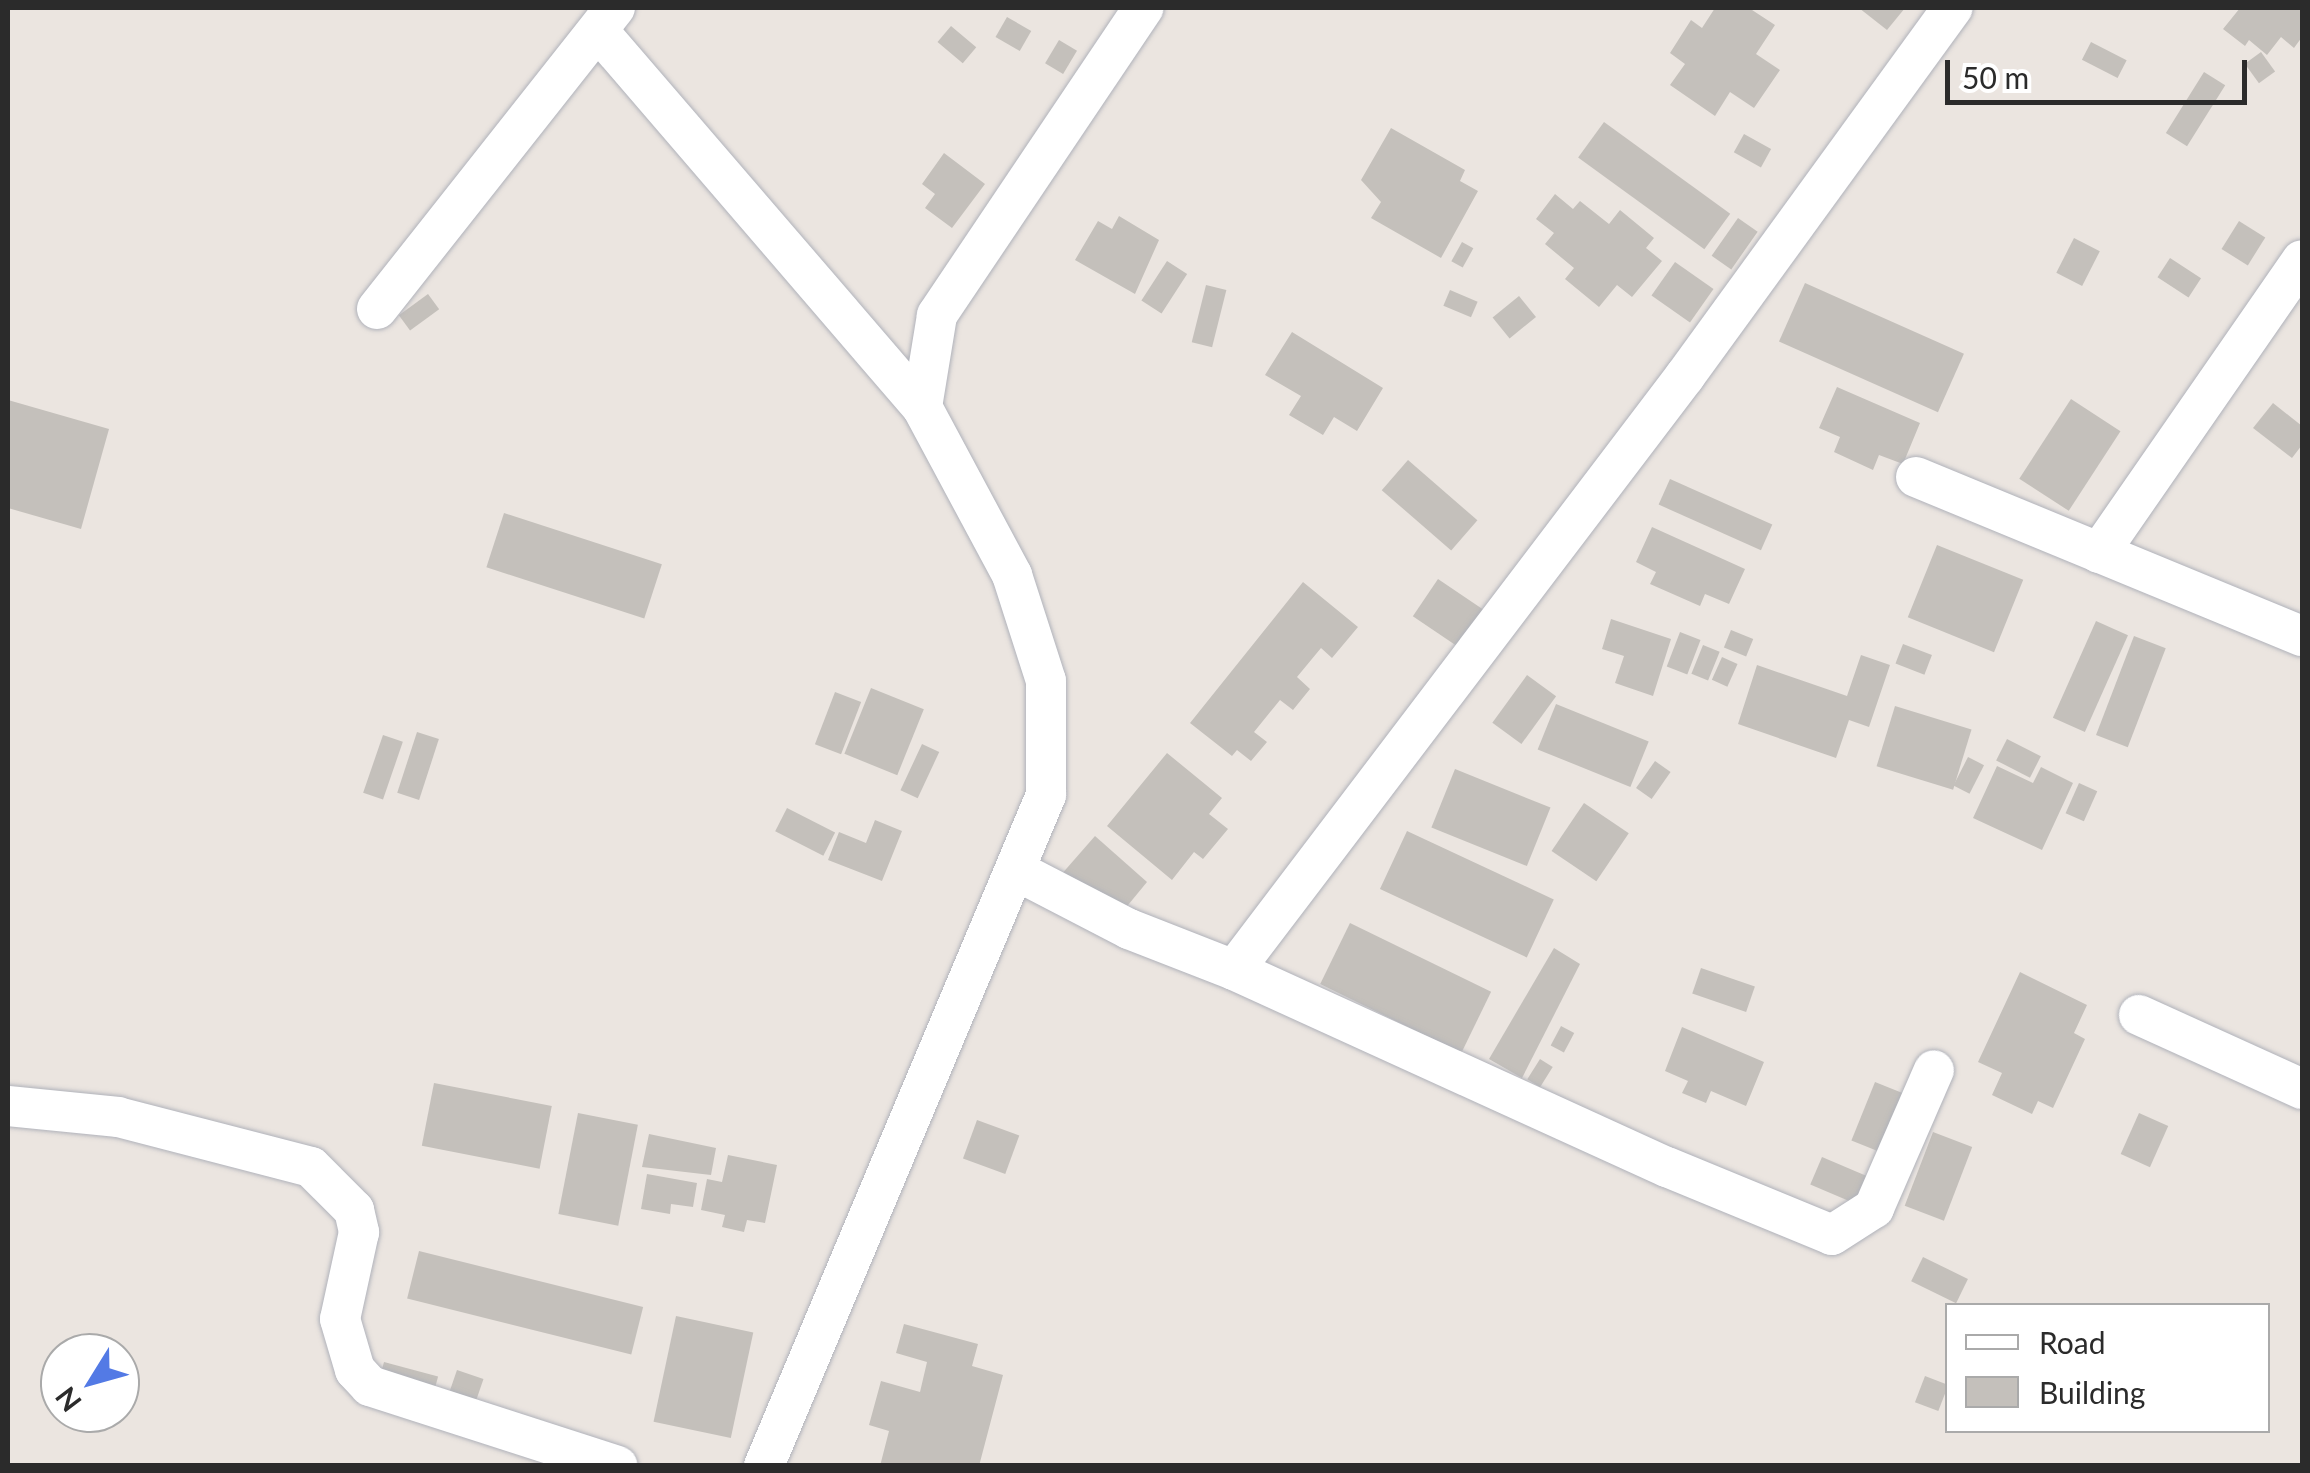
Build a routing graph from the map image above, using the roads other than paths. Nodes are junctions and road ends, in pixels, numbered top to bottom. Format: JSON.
{"nodes":[{"id":1,"x":1143,"y":8,"type":"edge"},
{"id":2,"x":1952,"y":8,"type":"edge"},
{"id":3,"x":608,"y":21,"type":"edge"},
{"id":4,"x":2302,"y":260,"type":"edge"},
{"id":5,"x":376,"y":309,"type":"dead end"},
{"id":6,"x":922,"y":408,"type":"junction"},
{"id":7,"x":1916,"y":477,"type":"dead end"},
{"id":8,"x":2099,"y":553,"type":"junction"},
{"id":9,"x":2302,"y":636,"type":"edge"},
{"id":10,"x":1017,"y":871,"type":"junction"},
{"id":11,"x":1234,"y":970,"type":"junction"},
{"id":12,"x":2139,"y":1015,"type":"dead end"},
{"id":13,"x":1934,"y":1070,"type":"dead end"},
{"id":14,"x":2302,"y":1089,"type":"edge"},
{"id":15,"x":8,"y":1106,"type":"edge"},
{"id":16,"x":618,"y":1466,"type":"edge"},
{"id":17,"x":764,"y":1466,"type":"edge"}],
"edges":[{"from":1,"to":6,"type":"street"},
{"from":2,"to":11,"type":"street"},
{"from":3,"to":5,"type":"street"},
{"from":3,"to":6,"type":"street"},
{"from":4,"to":8,"type":"street"},
{"from":6,"to":10,"type":"street"},
{"from":7,"to":8,"type":"street"},
{"from":8,"to":9,"type":"street"},
{"from":10,"to":11,"type":"street"},
{"from":10,"to":17,"type":"street"},
{"from":11,"to":13,"type":"street"},
{"from":12,"to":14,"type":"street"},
{"from":15,"to":16,"type":"street"}]}
